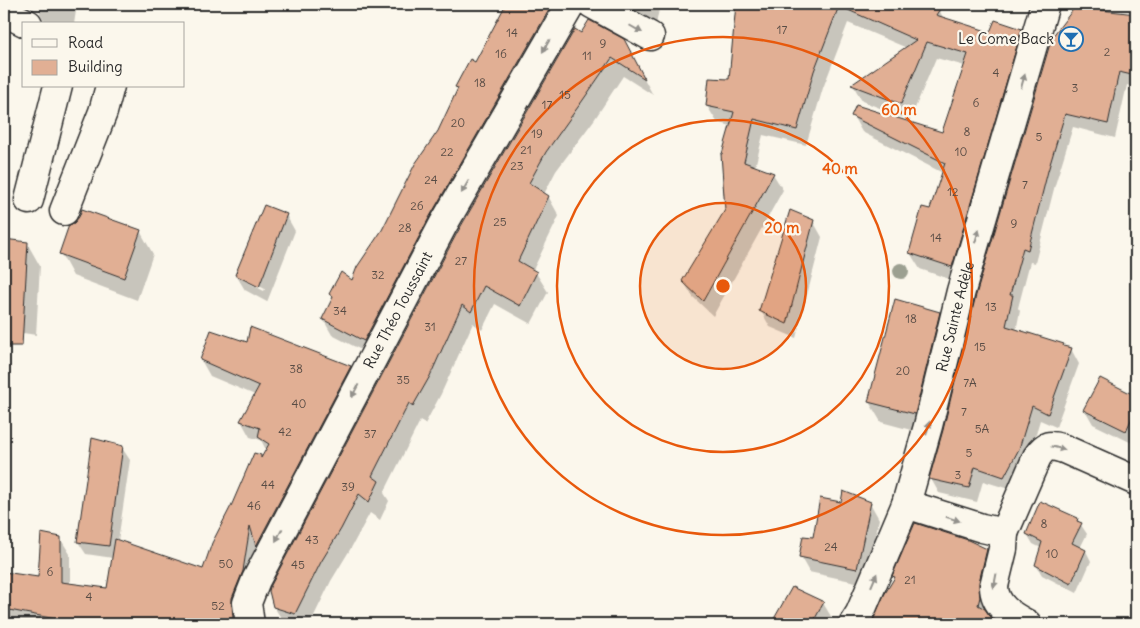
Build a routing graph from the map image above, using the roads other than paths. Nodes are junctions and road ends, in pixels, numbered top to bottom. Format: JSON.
{"nodes":[{"id":1,"x":571,"y":4,"type":"edge"},
{"id":2,"x":592,"y":4,"type":"edge"},
{"id":3,"x":1045,"y":4,"type":"edge"},
{"id":4,"x":4,"y":12,"type":"edge"},
{"id":5,"x":24,"y":22,"type":"edge"},
{"id":6,"x":650,"y":36,"type":"dead end"},
{"id":7,"x":57,"y":88,"type":"edge"},
{"id":8,"x":109,"y":88,"type":"edge"},
{"id":9,"x":29,"y":200,"type":"dead end"},
{"id":10,"x":64,"y":210,"type":"dead end"},
{"id":11,"x":1136,"y":481,"type":"edge"},
{"id":12,"x":906,"y":504,"type":"junction"},
{"id":13,"x":1004,"y":533,"type":"junction"},
{"id":14,"x":250,"y":624,"type":"edge"},
{"id":15,"x":853,"y":624,"type":"edge"},
{"id":16,"x":1027,"y":624,"type":"edge"}],
"edges":[{"from":1,"to":14,"type":"street","name":"Rue Théo Toussaint","one_way":true},
{"from":2,"to":6,"type":"street","one_way":true},
{"from":12,"to":3,"type":"street","name":"Rue Sainte Adèle","one_way":true},
{"from":4,"to":5,"type":"street"},
{"from":7,"to":9,"type":"street"},
{"from":8,"to":10,"type":"street"},
{"from":13,"to":11,"type":"street","one_way":true},
{"from":12,"to":13,"type":"street","one_way":true},
{"from":15,"to":12,"type":"street","name":"Rue Sainte Adèle","one_way":true},
{"from":13,"to":16,"type":"street","one_way":true}]}
